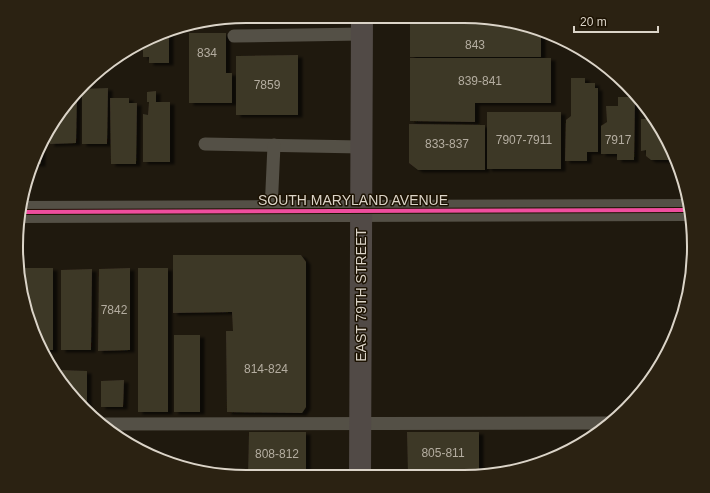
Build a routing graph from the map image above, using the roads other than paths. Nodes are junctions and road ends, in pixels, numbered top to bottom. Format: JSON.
{"nodes":[{"id":1,"x":362,"y":26,"type":"edge"},
{"id":2,"x":234,"y":36,"type":"dead end"},
{"id":3,"x":205,"y":144,"type":"dead end"},
{"id":4,"x":274,"y":145,"type":"junction"},
{"id":5,"x":361,"y":147,"type":"junction"},
{"id":6,"x":684,"y":210,"type":"edge"},
{"id":7,"x":271,"y":211,"type":"junction"},
{"id":8,"x":361,"y":211,"type":"junction"},
{"id":9,"x":26,"y":212,"type":"edge"},
{"id":10,"x":602,"y":422,"type":"edge"},
{"id":11,"x":110,"y":424,"type":"edge"},
{"id":12,"x":360,"y":424,"type":"junction"},
{"id":13,"x":360,"y":470,"type":"edge"}],
"edges":[{"from":1,"to":2,"type":"lane"},
{"from":1,"to":5,"type":"main road","name":"EAST 79TH STREET"},
{"from":3,"to":4,"type":"lane"},
{"from":4,"to":5,"type":"lane"},
{"from":4,"to":7,"type":"lane"},
{"from":5,"to":8,"type":"main road","name":"EAST 79TH STREET"},
{"from":6,"to":8,"type":"street","name":"SOUTH MARYLAND AVENUE"},
{"from":7,"to":8,"type":"street","name":"SOUTH MARYLAND AVENUE"},
{"from":7,"to":9,"type":"street","name":"SOUTH MARYLAND AVENUE"},
{"from":8,"to":12,"type":"main road","name":"EAST 79TH STREET"},
{"from":10,"to":12,"type":"lane"},
{"from":11,"to":12,"type":"lane"},
{"from":12,"to":13,"type":"main road","name":"EAST 79TH STREET"}]}
